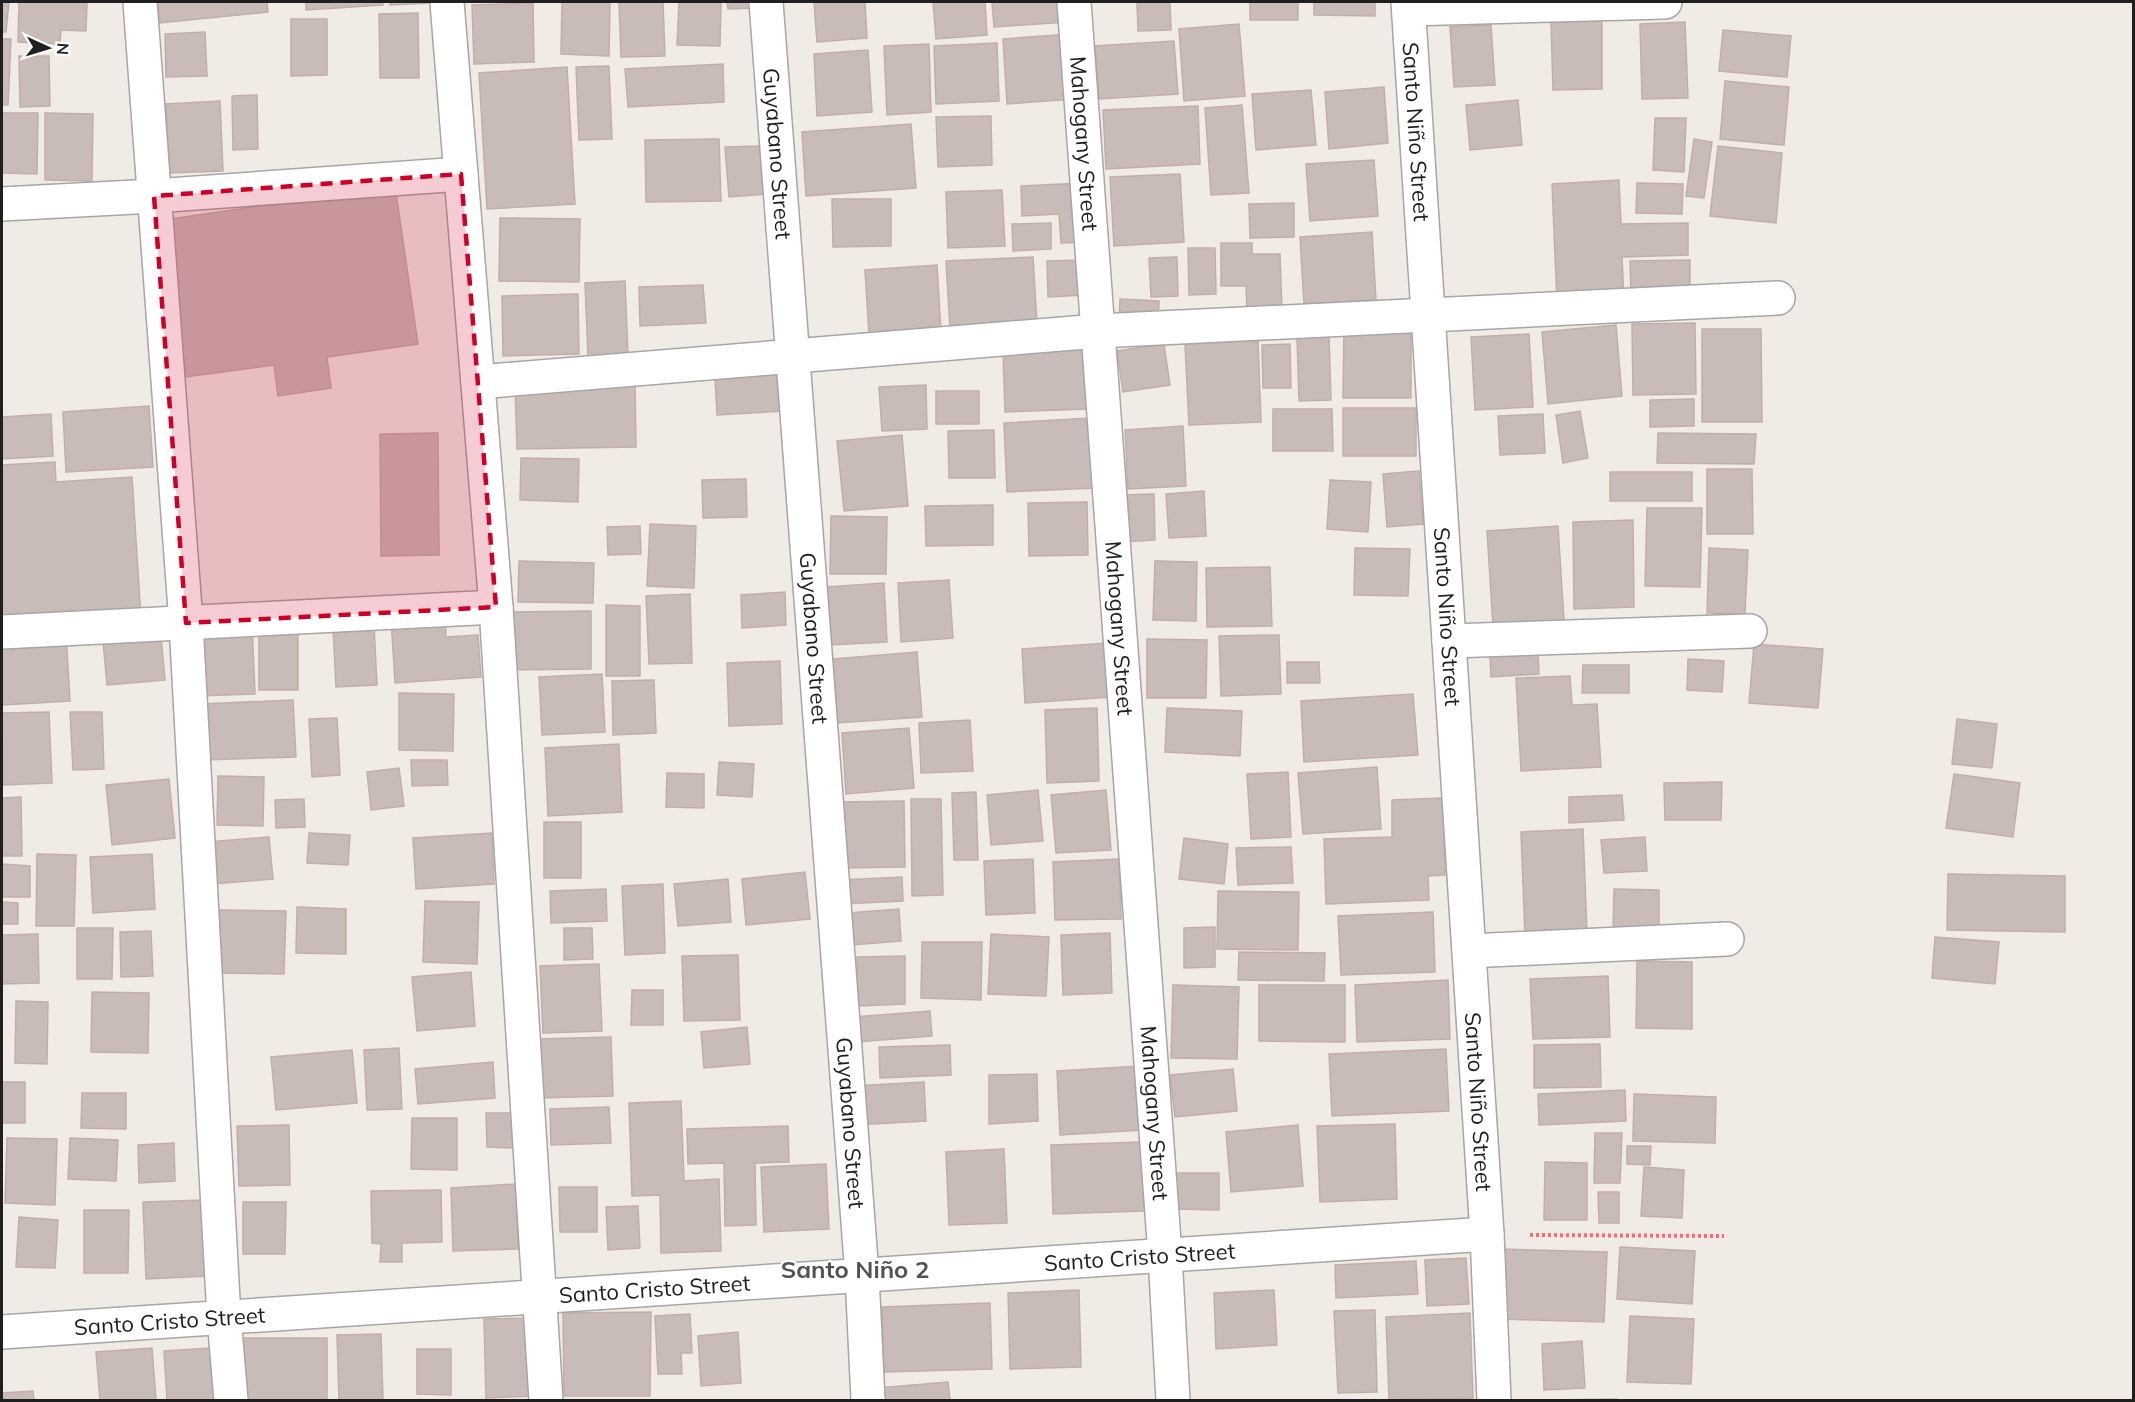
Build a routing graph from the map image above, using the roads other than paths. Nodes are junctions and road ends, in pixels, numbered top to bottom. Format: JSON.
{"nodes":[{"id":1,"x":140,"y":2,"type":"edge"},
{"id":2,"x":447,"y":2,"type":"edge"},
{"id":3,"x":766,"y":2,"type":"edge"},
{"id":4,"x":1074,"y":2,"type":"edge"},
{"id":5,"x":1665,"y":2,"type":"edge"},
{"id":6,"x":1409,"y":5,"type":"edge"},
{"id":7,"x":461,"y":174,"type":"junction"},
{"id":8,"x":154,"y":196,"type":"junction"},
{"id":9,"x":2,"y":204,"type":"edge"},
{"id":10,"x":1778,"y":298,"type":"dead end"},
{"id":11,"x":1428,"y":313,"type":"junction"},
{"id":12,"x":1098,"y":331,"type":"junction"},
{"id":13,"x":794,"y":355,"type":"junction"},
{"id":14,"x":478,"y":382,"type":"junction"},
{"id":15,"x":495,"y":607,"type":"junction"},
{"id":16,"x":186,"y":623,"type":"junction"},
{"id":17,"x":1750,"y":631,"type":"dead end"},
{"id":18,"x":2,"y":632,"type":"edge"},
{"id":19,"x":1449,"y":641,"type":"junction"},
{"id":20,"x":1727,"y":939,"type":"dead end"},
{"id":21,"x":1469,"y":951,"type":"junction"},
{"id":22,"x":1487,"y":1234,"type":"junction"},
{"id":23,"x":1165,"y":1255,"type":"junction"},
{"id":24,"x":862,"y":1275,"type":"junction"},
{"id":25,"x":540,"y":1297,"type":"junction"},
{"id":26,"x":224,"y":1317,"type":"junction"},
{"id":27,"x":2,"y":1332,"type":"edge"},
{"id":28,"x":231,"y":1401,"type":"edge"},
{"id":29,"x":546,"y":1401,"type":"edge"},
{"id":30,"x":868,"y":1401,"type":"edge"},
{"id":31,"x":1173,"y":1401,"type":"edge"},
{"id":32,"x":1494,"y":1401,"type":"edge"}],
"edges":[{"from":1,"to":8,"type":"street"},
{"from":2,"to":7,"type":"street"},
{"from":3,"to":13,"type":"street","name":"Guyabano Street"},
{"from":4,"to":12,"type":"street","name":"Mahogany Street"},
{"from":5,"to":6,"type":"street"},
{"from":6,"to":11,"type":"street","name":"Santo Niño Street"},
{"from":7,"to":8,"type":"street"},
{"from":7,"to":14,"type":"street"},
{"from":8,"to":9,"type":"street"},
{"from":8,"to":16,"type":"street"},
{"from":10,"to":11,"type":"street"},
{"from":11,"to":12,"type":"street"},
{"from":11,"to":19,"type":"street","name":"Santo Niño Street"},
{"from":12,"to":13,"type":"street"},
{"from":12,"to":23,"type":"street","name":"Mahogany Street"},
{"from":13,"to":14,"type":"street"},
{"from":13,"to":24,"type":"street","name":"Guyabano Street"},
{"from":14,"to":15,"type":"street"},
{"from":15,"to":16,"type":"street"},
{"from":15,"to":25,"type":"street"},
{"from":16,"to":18,"type":"street"},
{"from":16,"to":26,"type":"street"},
{"from":17,"to":19,"type":"street"},
{"from":19,"to":21,"type":"street","name":"Santo Niño Street"},
{"from":20,"to":21,"type":"street"},
{"from":21,"to":22,"type":"street","name":"Santo Niño Street"},
{"from":22,"to":23,"type":"street","name":"Santo Cristo Street"},
{"from":22,"to":32,"type":"street","name":"Santo Niño Street"},
{"from":23,"to":24,"type":"street","name":"Santo Cristo Street"},
{"from":23,"to":31,"type":"street","name":"Mahogany Street"},
{"from":24,"to":25,"type":"street","name":"Santo Cristo Street"},
{"from":24,"to":30,"type":"street","name":"Guyabano Street"},
{"from":25,"to":26,"type":"street","name":"Santo Cristo Street"},
{"from":25,"to":29,"type":"street"},
{"from":26,"to":27,"type":"street","name":"Santo Cristo Street"},
{"from":26,"to":28,"type":"street"}]}
